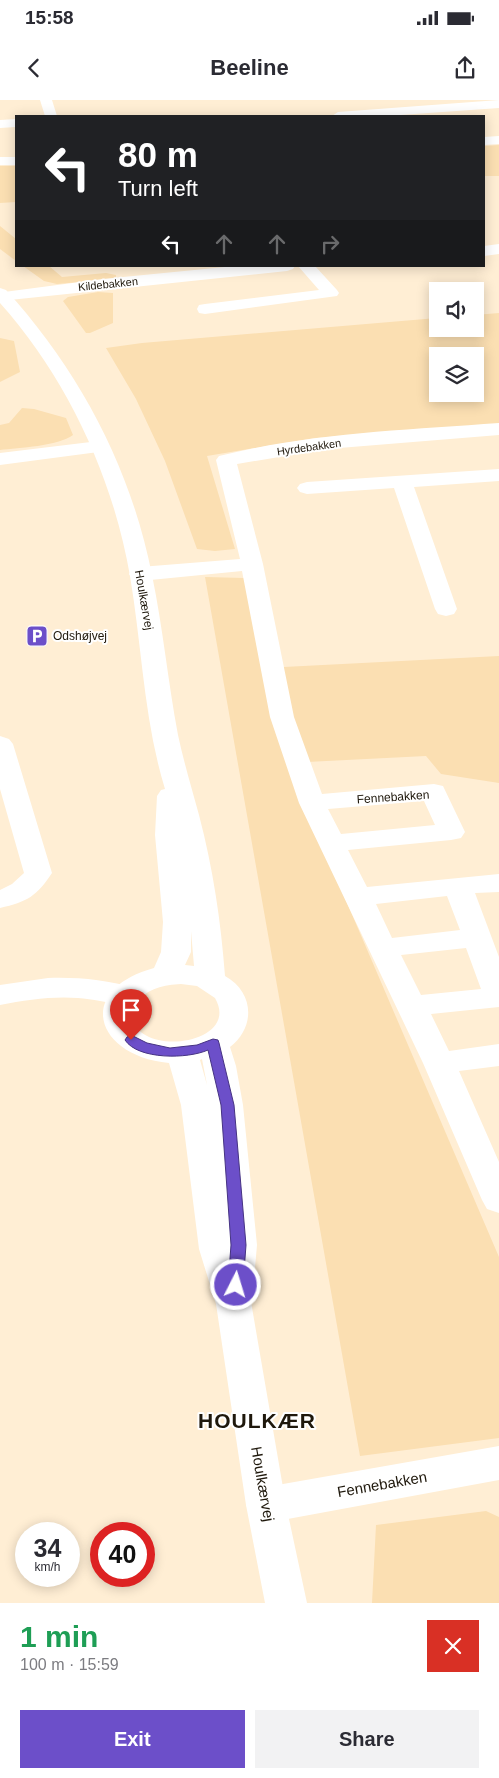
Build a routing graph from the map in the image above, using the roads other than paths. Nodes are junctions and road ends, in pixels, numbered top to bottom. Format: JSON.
{"nodes":[{"id":1,"x":46,"y":100,"type":"edge"},
{"id":2,"x":498,"y":102,"type":"edge"},
{"id":3,"x":445,"y":112,"type":"edge"},
{"id":4,"x":51,"y":115,"type":"edge"},
{"id":5,"x":366,"y":115,"type":"edge"},
{"id":6,"x":15,"y":123,"type":"edge"},
{"id":7,"x":0,"y":124,"type":"edge"},
{"id":8,"x":499,"y":140,"type":"edge"},
{"id":9,"x":485,"y":141,"type":"edge"},
{"id":10,"x":268,"y":267,"type":"edge"},
{"id":11,"x":307,"y":267,"type":"edge"},
{"id":12,"x":210,"y":270,"type":"edge"},
{"id":13,"x":2,"y":295,"type":"edge"},
{"id":14,"x":205,"y":309,"type":"dead end"},
{"id":15,"x":499,"y":429,"type":"edge"},
{"id":16,"x":99,"y":447,"type":"junction"},
{"id":17,"x":0,"y":459,"type":"edge"},
{"id":18,"x":499,"y":475,"type":"edge"},
{"id":19,"x":402,"y":482,"type":"junction"},
{"id":20,"x":307,"y":488,"type":"dead end"},
{"id":21,"x":252,"y":564,"type":"junction"},
{"id":22,"x":140,"y":574,"type":"junction"},
{"id":23,"x":446,"y":609,"type":"dead end"},
{"id":24,"x":0,"y":744,"type":"edge"},
{"id":25,"x":170,"y":758,"type":"junction"},
{"id":26,"x":312,"y":803,"type":"junction"},
{"id":27,"x":331,"y":843,"type":"junction"},
{"id":28,"x":499,"y":882,"type":"edge"},
{"id":29,"x":458,"y":886,"type":"junction"},
{"id":30,"x":358,"y":897,"type":"junction"},
{"id":31,"x":0,"y":899,"type":"edge"},
{"id":32,"x":477,"y":938,"type":"junction"},
{"id":33,"x":383,"y":948,"type":"junction"},
{"id":34,"x":166,"y":974,"type":"junction"},
{"id":35,"x":210,"y":980,"type":"junction"},
{"id":36,"x":0,"y":995,"type":"edge"},
{"id":37,"x":125,"y":995,"type":"junction"},
{"id":38,"x":411,"y":1006,"type":"junction"},
{"id":39,"x":198,"y":1048,"type":"junction"},
{"id":40,"x":499,"y":1055,"type":"edge"},
{"id":41,"x":439,"y":1063,"type":"junction"},
{"id":42,"x":499,"y":1200,"type":"edge"},
{"id":43,"x":499,"y":1462,"type":"edge"},
{"id":44,"x":266,"y":1505,"type":"junction"},
{"id":45,"x":286,"y":1603,"type":"edge"}],
"edges":[{"from":1,"to":4,"type":"street"},
{"from":2,"to":3,"type":"street"},
{"from":3,"to":5,"type":"street"},
{"from":6,"to":7,"type":"street"},
{"from":8,"to":9,"type":"street"},
{"from":10,"to":12,"type":"street","name":"Kildebakken"},
{"from":11,"to":14,"type":"street"},
{"from":12,"to":13,"type":"street","name":"Kildebakken"},
{"from":13,"to":16,"type":"street","name":"Houlkærvej"},
{"from":15,"to":21,"type":"street","name":"Hyrdebakken"},
{"from":16,"to":17,"type":"street"},
{"from":16,"to":22,"type":"street","name":"Houlkærvej"},
{"from":18,"to":19,"type":"street"},
{"from":19,"to":20,"type":"street"},
{"from":19,"to":23,"type":"street"},
{"from":21,"to":22,"type":"street"},
{"from":21,"to":26,"type":"street","name":"Hyrdebakken"},
{"from":22,"to":25,"type":"street","name":"Houlkærvej"},
{"from":24,"to":31,"type":"street"},
{"from":25,"to":34,"type":"street","name":"Houlkærvej"},
{"from":25,"to":35,"type":"street","name":"Houlkærvej"},
{"from":26,"to":27,"type":"street"},
{"from":26,"to":27,"type":"street","name":"Fennebakken"},
{"from":27,"to":30,"type":"street"},
{"from":28,"to":29,"type":"street"},
{"from":29,"to":30,"type":"street"},
{"from":29,"to":32,"type":"street"},
{"from":30,"to":33,"type":"street"},
{"from":32,"to":33,"type":"street"},
{"from":32,"to":38,"type":"street"},
{"from":33,"to":38,"type":"street"},
{"from":34,"to":35,"type":"street"},
{"from":34,"to":37,"type":"street"},
{"from":35,"to":39,"type":"street"},
{"from":36,"to":37,"type":"street"},
{"from":37,"to":39,"type":"street"},
{"from":38,"to":41,"type":"street"},
{"from":39,"to":44,"type":"street","name":"Houlkærvej"},
{"from":40,"to":41,"type":"street"},
{"from":41,"to":42,"type":"street"},
{"from":43,"to":44,"type":"street","name":"Fennebakken"},
{"from":44,"to":45,"type":"street","name":"Houlkærvej"}]}
